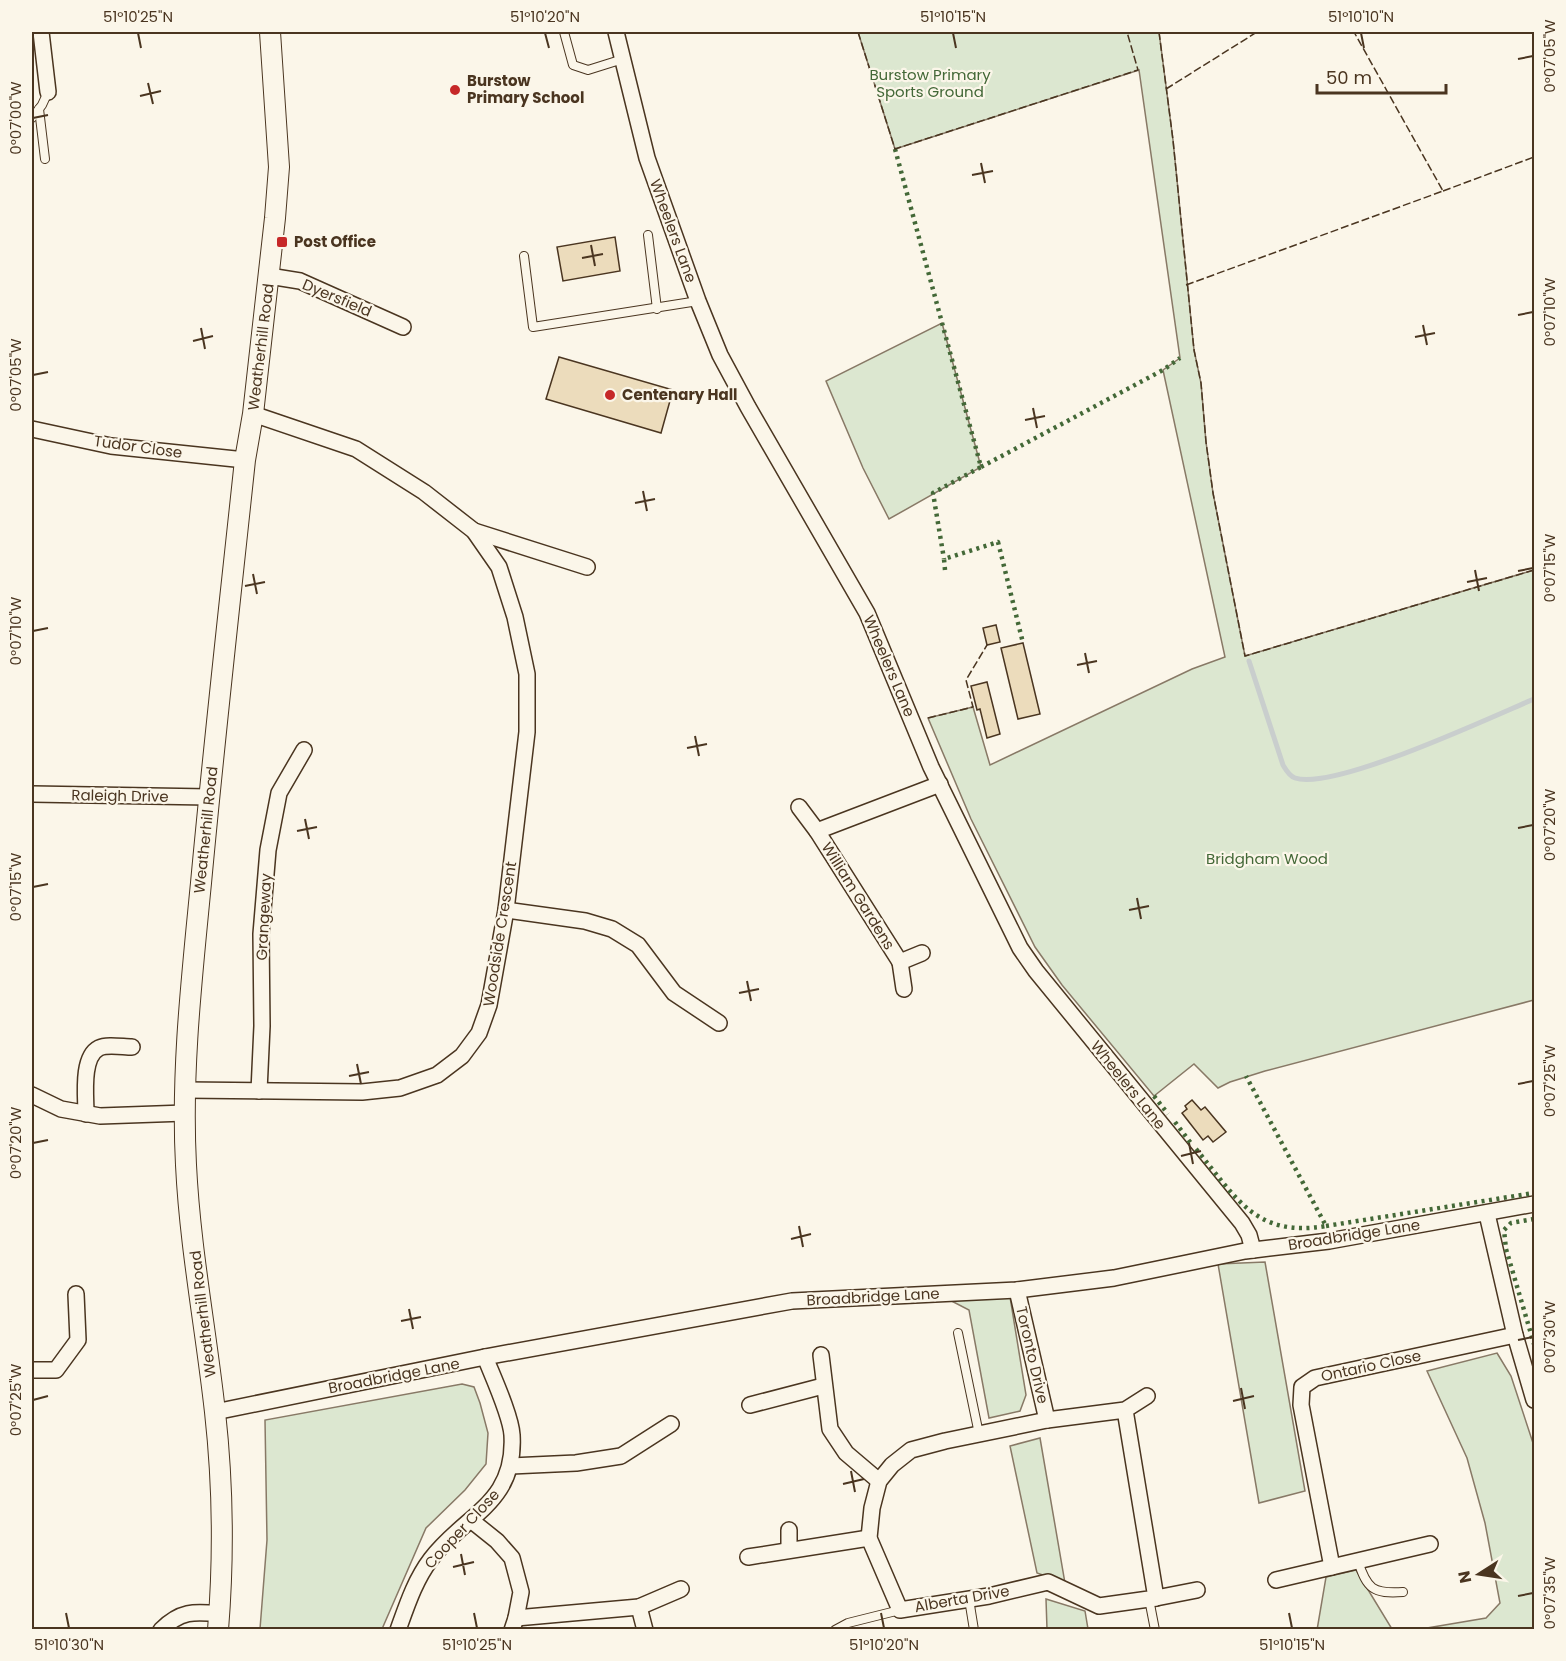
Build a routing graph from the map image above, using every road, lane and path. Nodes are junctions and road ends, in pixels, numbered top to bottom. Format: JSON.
{"nodes":[{"id":1,"x":41,"y":32,"type":"edge"},
{"id":2,"x":270,"y":32,"type":"edge"},
{"id":3,"x":564,"y":32,"type":"edge"},
{"id":4,"x":615,"y":32,"type":"edge"},
{"id":5,"x":623,"y":59,"type":"junction"},
{"id":6,"x":48,"y":92,"type":"joint"},
{"id":7,"x":39,"y":109,"type":"junction"},
{"id":8,"x":32,"y":118,"type":"edge"},
{"id":9,"x":45,"y":159,"type":"dead end"},
{"id":10,"x":648,"y":235,"type":"dead end"},
{"id":11,"x":524,"y":256,"type":"dead end"},
{"id":12,"x":269,"y":276,"type":"junction"},
{"id":13,"x":698,"y":301,"type":"junction"},
{"id":14,"x":657,"y":309,"type":"junction"},
{"id":15,"x":403,"y":327,"type":"dead end"},
{"id":16,"x":253,"y":414,"type":"junction"},
{"id":17,"x":32,"y":429,"type":"edge"},
{"id":18,"x":245,"y":460,"type":"junction"},
{"id":19,"x":474,"y":531,"type":"junction"},
{"id":20,"x":587,"y":567,"type":"dead end"},
{"id":21,"x":304,"y":750,"type":"dead end"},
{"id":22,"x":940,"y":784,"type":"junction"},
{"id":23,"x":32,"y":794,"type":"edge"},
{"id":24,"x":209,"y":797,"type":"junction"},
{"id":25,"x":799,"y":807,"type":"dead end"},
{"id":26,"x":816,"y":831,"type":"junction"},
{"id":27,"x":506,"y":910,"type":"junction"},
{"id":28,"x":922,"y":953,"type":"dead end"},
{"id":29,"x":900,"y":962,"type":"junction"},
{"id":30,"x":904,"y":989,"type":"dead end"},
{"id":31,"x":719,"y":1023,"type":"dead end"},
{"id":32,"x":132,"y":1047,"type":"dead end"},
{"id":33,"x":185,"y":1090,"type":"junction"},
{"id":34,"x":259,"y":1091,"type":"junction"},
{"id":35,"x":32,"y":1095,"type":"edge"},
{"id":36,"x":185,"y":1113,"type":"junction"},
{"id":37,"x":86,"y":1114,"type":"junction"},
{"id":38,"x":1534,"y":1204,"type":"edge"},
{"id":39,"x":1487,"y":1214,"type":"junction"},
{"id":40,"x":1253,"y":1250,"type":"junction"},
{"id":41,"x":1017,"y":1290,"type":"junction"},
{"id":42,"x":76,"y":1294,"type":"dead end"},
{"id":43,"x":958,"y":1334,"type":"dead end"},
{"id":44,"x":1515,"y":1335,"type":"junction"},
{"id":45,"x":821,"y":1355,"type":"dead end"},
{"id":46,"x":485,"y":1358,"type":"junction"},
{"id":47,"x":32,"y":1370,"type":"edge"},
{"id":48,"x":824,"y":1386,"type":"junction"},
{"id":49,"x":1148,"y":1396,"type":"dead end"},
{"id":50,"x":1534,"y":1400,"type":"edge"},
{"id":51,"x":750,"y":1405,"type":"dead end"},
{"id":52,"x":1125,"y":1410,"type":"junction"},
{"id":53,"x":215,"y":1412,"type":"junction"},
{"id":54,"x":1047,"y":1420,"type":"junction"},
{"id":55,"x":671,"y":1424,"type":"dead end"},
{"id":56,"x":980,"y":1434,"type":"junction"},
{"id":57,"x":511,"y":1466,"type":"junction"},
{"id":58,"x":879,"y":1481,"type":"junction"},
{"id":59,"x":472,"y":1521,"type":"junction"},
{"id":60,"x":789,"y":1530,"type":"dead end"},
{"id":61,"x":869,"y":1538,"type":"junction"},
{"id":62,"x":1430,"y":1544,"type":"dead end"},
{"id":63,"x":789,"y":1551,"type":"junction"},
{"id":64,"x":748,"y":1557,"type":"dead end"},
{"id":65,"x":1358,"y":1561,"type":"junction"},
{"id":66,"x":1332,"y":1567,"type":"junction"},
{"id":67,"x":1276,"y":1580,"type":"dead end"},
{"id":68,"x":681,"y":1589,"type":"dead end"},
{"id":69,"x":1197,"y":1590,"type":"dead end"},
{"id":70,"x":1403,"y":1592,"type":"dead end"},
{"id":71,"x":969,"y":1599,"type":"junction"},
{"id":72,"x":1152,"y":1599,"type":"junction"},
{"id":73,"x":639,"y":1607,"type":"junction"},
{"id":74,"x":900,"y":1610,"type":"junction"},
{"id":75,"x":219,"y":1622,"type":"edge"},
{"id":76,"x":514,"y":1624,"type":"edge"},
{"id":77,"x":161,"y":1629,"type":"edge"},
{"id":78,"x":398,"y":1629,"type":"edge"},
{"id":79,"x":645,"y":1629,"type":"edge"},
{"id":80,"x":835,"y":1629,"type":"edge"},
{"id":81,"x":974,"y":1629,"type":"edge"},
{"id":82,"x":1155,"y":1629,"type":"edge"}],
"edges":[{"from":1,"to":6,"type":"street"},
{"from":2,"to":12,"type":"street","name":"Weatherhill Road"},
{"from":3,"to":5,"type":"lane"},
{"from":4,"to":5,"type":"street","name":"Wheelers Lane"},
{"from":5,"to":13,"type":"street","name":"Wheelers Lane"},
{"from":6,"to":7,"type":"lane"},
{"from":7,"to":8,"type":"lane"},
{"from":7,"to":9,"type":"lane"},
{"from":10,"to":14,"type":"lane"},
{"from":11,"to":14,"type":"lane"},
{"from":12,"to":15,"type":"street","name":"Dyersfield"},
{"from":12,"to":16,"type":"street","name":"Weatherhill Road"},
{"from":13,"to":14,"type":"lane"},
{"from":13,"to":22,"type":"street","name":"Wheelers Lane"},
{"from":16,"to":18,"type":"street","name":"Weatherhill Road"},
{"from":16,"to":19,"type":"street","name":"Woodside Crescent"},
{"from":17,"to":18,"type":"street","name":"Tudor Close"},
{"from":18,"to":24,"type":"street","name":"Weatherhill Road"},
{"from":19,"to":20,"type":"street","name":"Woodside Crescent"},
{"from":19,"to":27,"type":"street","name":"Woodside Crescent"},
{"from":21,"to":34,"type":"street","name":"Grangeway"},
{"from":22,"to":26,"type":"street","name":"William Gardens"},
{"from":22,"to":40,"type":"street","name":"Wheelers Lane"},
{"from":23,"to":24,"type":"street","name":"Raleigh Drive"},
{"from":24,"to":33,"type":"street","name":"Weatherhill Road"},
{"from":25,"to":26,"type":"street","name":"William Gardens"},
{"from":26,"to":29,"type":"street","name":"William Gardens"},
{"from":27,"to":31,"type":"street"},
{"from":27,"to":34,"type":"street","name":"Woodside Crescent"},
{"from":28,"to":29,"type":"street","name":"William Gardens"},
{"from":29,"to":30,"type":"street","name":"William Gardens"},
{"from":32,"to":37,"type":"street"},
{"from":33,"to":34,"type":"street","name":"Woodside Crescent"},
{"from":33,"to":36,"type":"street","name":"Weatherhill Road"},
{"from":35,"to":37,"type":"street"},
{"from":36,"to":37,"type":"street"},
{"from":36,"to":53,"type":"street","name":"Weatherhill Road"},
{"from":38,"to":39,"type":"street","name":"Broadbridge Lane"},
{"from":39,"to":40,"type":"street","name":"Broadbridge Lane"},
{"from":39,"to":44,"type":"street"},
{"from":40,"to":41,"type":"street","name":"Broadbridge Lane"},
{"from":41,"to":46,"type":"street","name":"Broadbridge Lane"},
{"from":41,"to":54,"type":"street","name":"Toronto Drive"},
{"from":42,"to":47,"type":"street"},
{"from":43,"to":56,"type":"lane"},
{"from":44,"to":50,"type":"street"},
{"from":44,"to":66,"type":"street","name":"Ontario Close"},
{"from":45,"to":48,"type":"street"},
{"from":46,"to":53,"type":"street","name":"Broadbridge Lane"},
{"from":46,"to":57,"type":"street","name":"Cooper Close"},
{"from":48,"to":51,"type":"street"},
{"from":48,"to":58,"type":"street"},
{"from":49,"to":52,"type":"street","name":"Alberta Drive"},
{"from":52,"to":54,"type":"street","name":"Alberta Drive"},
{"from":52,"to":72,"type":"street"},
{"from":53,"to":75,"type":"street","name":"Weatherhill Road"},
{"from":54,"to":56,"type":"street","name":"Alberta Drive"},
{"from":55,"to":57,"type":"street"},
{"from":56,"to":58,"type":"street","name":"Alberta Drive"},
{"from":57,"to":59,"type":"street","name":"Cooper Close"},
{"from":58,"to":61,"type":"street","name":"Alberta Drive"},
{"from":59,"to":76,"type":"street"},
{"from":59,"to":78,"type":"street","name":"Cooper Close"},
{"from":60,"to":63,"type":"street"},
{"from":61,"to":63,"type":"street"},
{"from":61,"to":74,"type":"street","name":"Alberta Drive"},
{"from":62,"to":65,"type":"street"},
{"from":63,"to":64,"type":"street"},
{"from":65,"to":66,"type":"street"},
{"from":65,"to":70,"type":"lane"},
{"from":66,"to":67,"type":"street"},
{"from":68,"to":73,"type":"street"},
{"from":69,"to":72,"type":"street"},
{"from":71,"to":72,"type":"street","name":"Alberta Drive"},
{"from":71,"to":74,"type":"street","name":"Alberta Drive"},
{"from":71,"to":81,"type":"lane"},
{"from":72,"to":82,"type":"lane"},
{"from":73,"to":76,"type":"street"},
{"from":73,"to":79,"type":"street"},
{"from":74,"to":80,"type":"lane"},
{"from":75,"to":77,"type":"street"}]}
